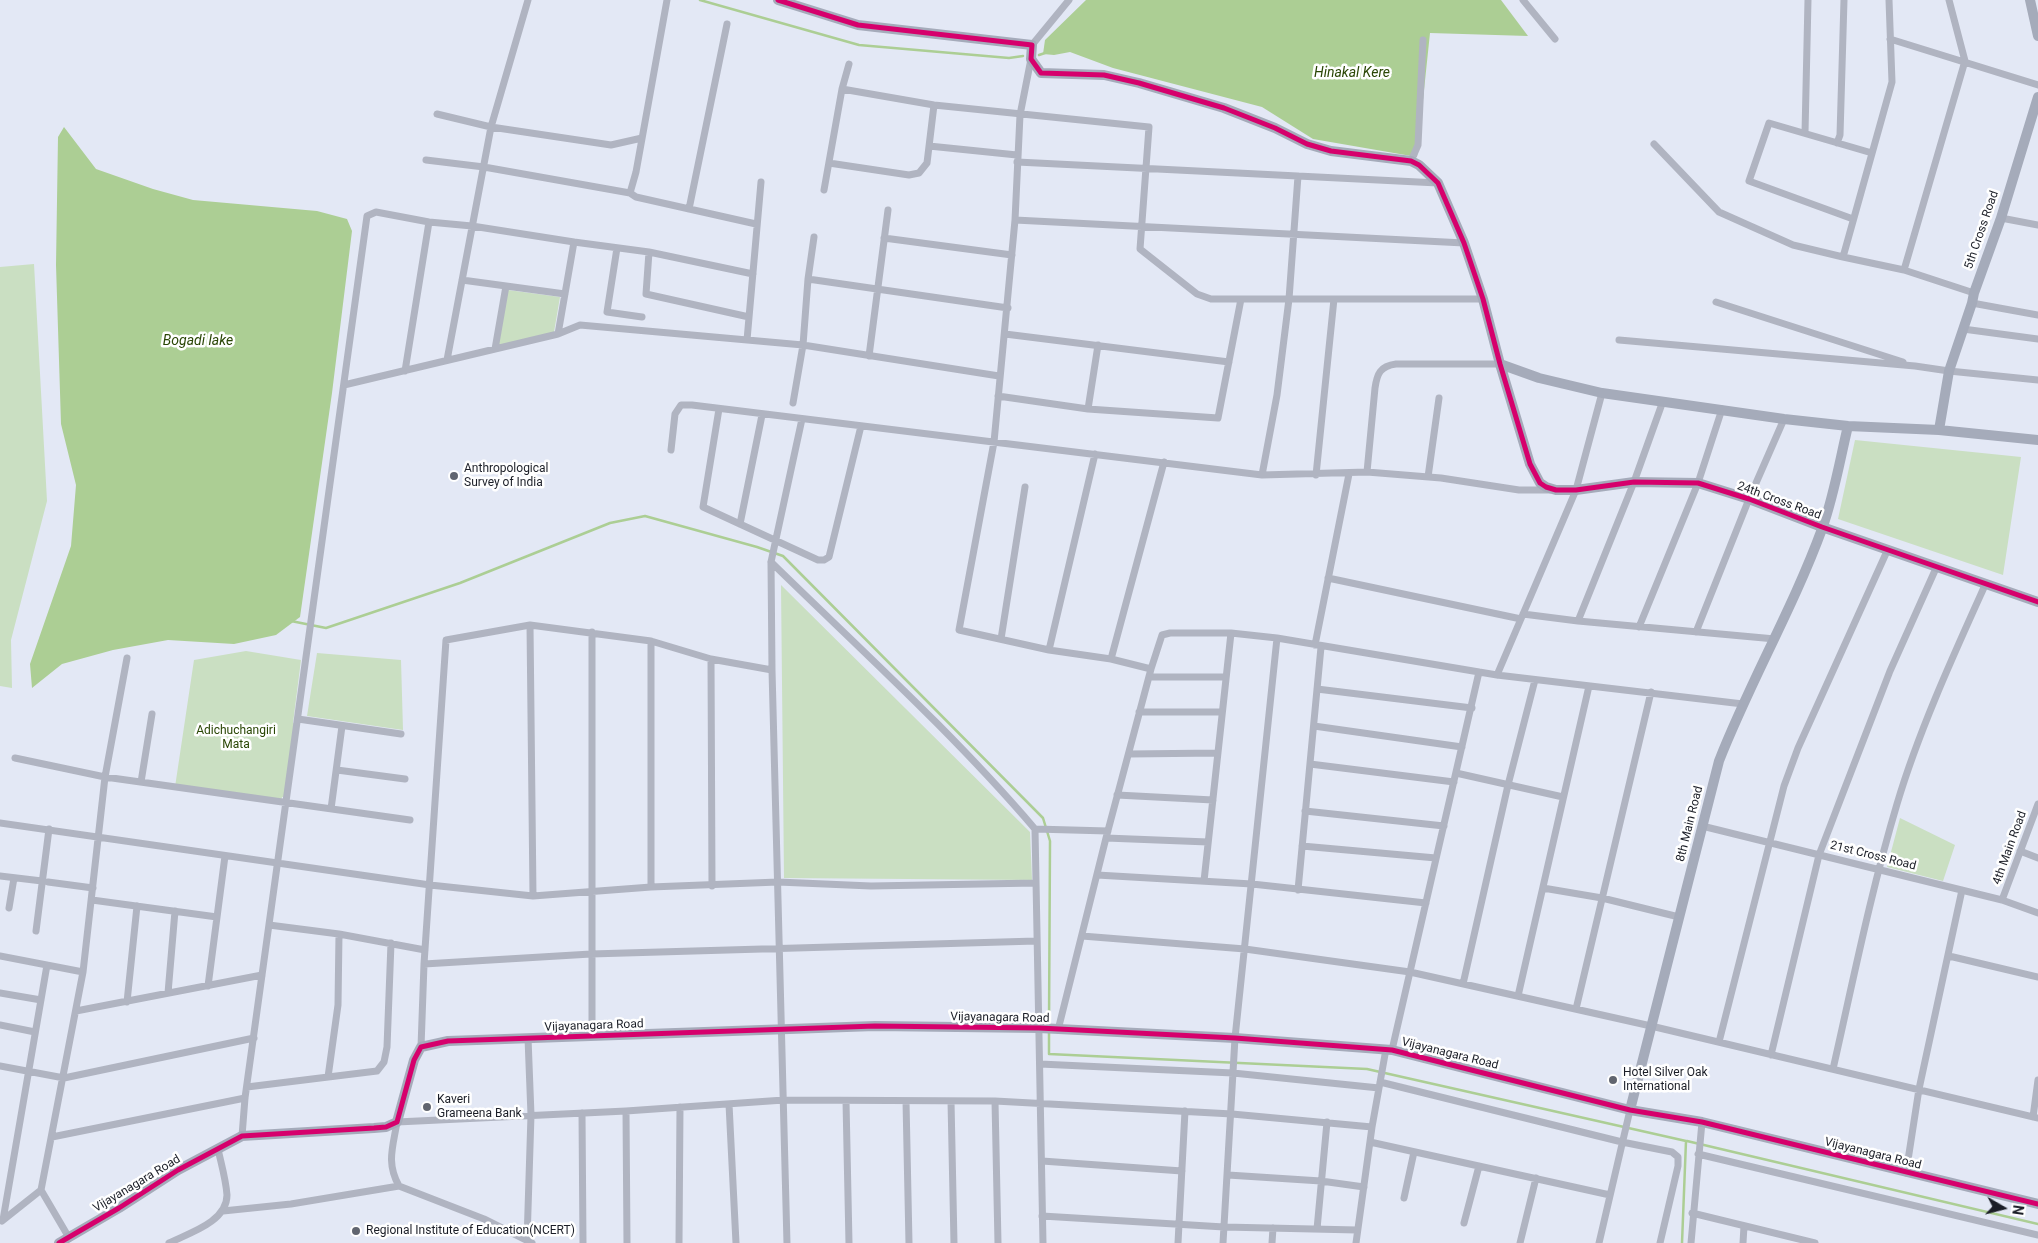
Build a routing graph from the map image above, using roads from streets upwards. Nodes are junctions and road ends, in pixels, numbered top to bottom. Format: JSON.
{"nodes":[{"id":1,"x":528,"y":0,"type":"edge"},
{"id":2,"x":667,"y":0,"type":"edge"},
{"id":3,"x":778,"y":0,"type":"edge"},
{"id":4,"x":1069,"y":0,"type":"edge"},
{"id":5,"x":1523,"y":0,"type":"edge"},
{"id":6,"x":1808,"y":0,"type":"edge"},
{"id":7,"x":1844,"y":0,"type":"edge"},
{"id":8,"x":1889,"y":0,"type":"edge"},
{"id":9,"x":1949,"y":0,"type":"edge"},
{"id":10,"x":2030,"y":0,"type":"edge"},
{"id":11,"x":727,"y":24,"type":"dead end"},
{"id":12,"x":2038,"y":36,"type":"edge"},
{"id":13,"x":1555,"y":39,"type":"dead end"},
{"id":14,"x":1890,"y":39,"type":"junction"},
{"id":15,"x":1423,"y":40,"type":"dead end"},
{"id":16,"x":1032,"y":45,"type":"junction"},
{"id":17,"x":1031,"y":59,"type":"junction"},
{"id":18,"x":1965,"y":61,"type":"junction"},
{"id":19,"x":849,"y":64,"type":"dead end"},
{"id":20,"x":2038,"y":85,"type":"edge"},
{"id":21,"x":842,"y":89,"type":"junction"},
{"id":22,"x":2038,"y":97,"type":"edge"},
{"id":23,"x":934,"y":105,"type":"junction"},
{"id":24,"x":437,"y":114,"type":"dead end"},
{"id":25,"x":1020,"y":115,"type":"junction"},
{"id":26,"x":491,"y":127,"type":"junction"},
{"id":27,"x":1805,"y":133,"type":"junction"},
{"id":28,"x":642,"y":138,"type":"junction"},
{"id":29,"x":1837,"y":143,"type":"junction"},
{"id":30,"x":1654,"y":144,"type":"dead end"},
{"id":31,"x":929,"y":146,"type":"junction"},
{"id":32,"x":1872,"y":153,"type":"junction"},
{"id":33,"x":1017,"y":158,"type":"junction"},
{"id":34,"x":426,"y":160,"type":"dead end"},
{"id":35,"x":1411,"y":162,"type":"junction"},
{"id":36,"x":829,"y":163,"type":"junction"},
{"id":37,"x":484,"y":167,"type":"junction"},
{"id":38,"x":1145,"y":169,"type":"junction"},
{"id":39,"x":1298,"y":176,"type":"junction"},
{"id":40,"x":761,"y":182,"type":"dead end"},
{"id":41,"x":1438,"y":183,"type":"junction"},
{"id":42,"x":824,"y":190,"type":"dead end"},
{"id":43,"x":630,"y":193,"type":"junction"},
{"id":44,"x":689,"y":209,"type":"junction"},
{"id":45,"x":888,"y":210,"type":"dead end"},
{"id":46,"x":2000,"y":218,"type":"junction"},
{"id":47,"x":1853,"y":219,"type":"junction"},
{"id":48,"x":1015,"y":220,"type":"junction"},
{"id":49,"x":429,"y":222,"type":"junction"},
{"id":50,"x":756,"y":224,"type":"junction"},
{"id":51,"x":2038,"y":225,"type":"edge"},
{"id":52,"x":472,"y":226,"type":"junction"},
{"id":53,"x":1141,"y":226,"type":"junction"},
{"id":54,"x":1293,"y":234,"type":"junction"},
{"id":55,"x":814,"y":237,"type":"dead end"},
{"id":56,"x":884,"y":238,"type":"junction"},
{"id":57,"x":574,"y":242,"type":"junction"},
{"id":58,"x":1464,"y":243,"type":"junction"},
{"id":59,"x":617,"y":248,"type":"junction"},
{"id":60,"x":649,"y":252,"type":"junction"},
{"id":61,"x":1012,"y":255,"type":"junction"},
{"id":62,"x":1843,"y":257,"type":"junction"},
{"id":63,"x":1904,"y":270,"type":"junction"},
{"id":64,"x":752,"y":274,"type":"junction"},
{"id":65,"x":808,"y":279,"type":"junction"},
{"id":66,"x":462,"y":280,"type":"junction"},
{"id":67,"x":506,"y":286,"type":"junction"},
{"id":68,"x":877,"y":289,"type":"junction"},
{"id":69,"x":565,"y":294,"type":"junction"},
{"id":70,"x":1973,"y":298,"type":"junction"},
{"id":71,"x":1241,"y":299,"type":"junction"},
{"id":72,"x":1289,"y":299,"type":"junction"},
{"id":73,"x":1334,"y":299,"type":"junction"},
{"id":74,"x":1483,"y":299,"type":"junction"},
{"id":75,"x":1716,"y":302,"type":"dead end"},
{"id":76,"x":1008,"y":308,"type":"junction"},
{"id":77,"x":2038,"y":315,"type":"edge"},
{"id":78,"x":642,"y":317,"type":"dead end"},
{"id":79,"x":749,"y":317,"type":"junction"},
{"id":80,"x":1963,"y":329,"type":"junction"},
{"id":81,"x":558,"y":334,"type":"junction"},
{"id":82,"x":1005,"y":334,"type":"junction"},
{"id":83,"x":2038,"y":339,"type":"edge"},
{"id":84,"x":747,"y":340,"type":"junction"},
{"id":85,"x":1619,"y":340,"type":"dead end"},
{"id":86,"x":803,"y":345,"type":"junction"},
{"id":87,"x":1098,"y":345,"type":"junction"},
{"id":88,"x":495,"y":349,"type":"junction"},
{"id":89,"x":869,"y":356,"type":"junction"},
{"id":90,"x":447,"y":360,"type":"junction"},
{"id":91,"x":1229,"y":362,"type":"junction"},
{"id":92,"x":1500,"y":364,"type":"junction"},
{"id":93,"x":1915,"y":366,"type":"junction"},
{"id":94,"x":405,"y":371,"type":"junction"},
{"id":95,"x":1948,"y":371,"type":"junction"},
{"id":96,"x":999,"y":376,"type":"junction"},
{"id":97,"x":2038,"y":380,"type":"edge"},
{"id":98,"x":344,"y":385,"type":"junction"},
{"id":99,"x":1602,"y":393,"type":"junction"},
{"id":100,"x":998,"y":396,"type":"junction"},
{"id":101,"x":1439,"y":398,"type":"dead end"},
{"id":102,"x":1663,"y":401,"type":"junction"},
{"id":103,"x":793,"y":403,"type":"dead end"},
{"id":104,"x":718,"y":409,"type":"junction"},
{"id":105,"x":1088,"y":409,"type":"junction"},
{"id":106,"x":1722,"y":409,"type":"junction"},
{"id":107,"x":762,"y":414,"type":"junction"},
{"id":108,"x":802,"y":419,"type":"junction"},
{"id":109,"x":1784,"y":419,"type":"junction"},
{"id":110,"x":861,"y":426,"type":"junction"},
{"id":111,"x":1848,"y":426,"type":"junction"},
{"id":112,"x":1939,"y":430,"type":"junction"},
{"id":113,"x":2038,"y":440,"type":"edge"},
{"id":114,"x":994,"y":442,"type":"junction"},
{"id":115,"x":671,"y":450,"type":"dead end"},
{"id":116,"x":1095,"y":454,"type":"junction"},
{"id":117,"x":1164,"y":462,"type":"junction"},
{"id":118,"x":1368,"y":472,"type":"junction"},
{"id":119,"x":1349,"y":474,"type":"junction"},
{"id":120,"x":1262,"y":475,"type":"junction"},
{"id":121,"x":1316,"y":475,"type":"junction"},
{"id":122,"x":1428,"y":477,"type":"junction"},
{"id":123,"x":1634,"y":482,"type":"junction"},
{"id":124,"x":1698,"y":483,"type":"junction"},
{"id":125,"x":1025,"y":487,"type":"dead end"},
{"id":126,"x":1556,"y":490,"type":"junction"},
{"id":127,"x":1576,"y":490,"type":"junction"},
{"id":128,"x":1749,"y":499,"type":"junction"},
{"id":129,"x":740,"y":524,"type":"junction"},
{"id":130,"x":1822,"y":527,"type":"junction"},
{"id":131,"x":774,"y":543,"type":"junction"},
{"id":132,"x":1888,"y":549,"type":"junction"},
{"id":133,"x":771,"y":559,"type":"junction"},
{"id":134,"x":1937,"y":566,"type":"junction"},
{"id":135,"x":1328,"y":578,"type":"junction"},
{"id":136,"x":1986,"y":583,"type":"junction"},
{"id":137,"x":2038,"y":602,"type":"edge"},
{"id":138,"x":1522,"y":617,"type":"junction"},
{"id":139,"x":1578,"y":621,"type":"junction"},
{"id":140,"x":530,"y":625,"type":"junction"},
{"id":141,"x":1639,"y":626,"type":"junction"},
{"id":142,"x":592,"y":632,"type":"junction"},
{"id":143,"x":1696,"y":632,"type":"junction"},
{"id":144,"x":1231,"y":633,"type":"junction"},
{"id":145,"x":1277,"y":638,"type":"junction"},
{"id":146,"x":1001,"y":639,"type":"junction"},
{"id":147,"x":1775,"y":639,"type":"junction"},
{"id":148,"x":651,"y":641,"type":"junction"},
{"id":149,"x":1318,"y":646,"type":"junction"},
{"id":150,"x":1049,"y":650,"type":"junction"},
{"id":151,"x":127,"y":658,"type":"dead end"},
{"id":152,"x":711,"y":659,"type":"junction"},
{"id":153,"x":1111,"y":659,"type":"junction"},
{"id":154,"x":1151,"y":669,"type":"junction"},
{"id":155,"x":772,"y":670,"type":"junction"},
{"id":156,"x":1479,"y":672,"type":"junction"},
{"id":157,"x":1496,"y":675,"type":"junction"},
{"id":158,"x":1149,"y":677,"type":"junction"},
{"id":159,"x":1226,"y":677,"type":"junction"},
{"id":160,"x":1535,"y":680,"type":"junction"},
{"id":161,"x":1589,"y":686,"type":"junction"},
{"id":162,"x":1317,"y":689,"type":"junction"},
{"id":163,"x":1651,"y":692,"type":"junction"},
{"id":164,"x":1743,"y":704,"type":"junction"},
{"id":165,"x":1472,"y":708,"type":"junction"},
{"id":166,"x":1139,"y":712,"type":"junction"},
{"id":167,"x":1222,"y":712,"type":"junction"},
{"id":168,"x":152,"y":714,"type":"dead end"},
{"id":169,"x":298,"y":719,"type":"junction"},
{"id":170,"x":342,"y":726,"type":"junction"},
{"id":171,"x":1314,"y":726,"type":"junction"},
{"id":172,"x":401,"y":734,"type":"dead end"},
{"id":173,"x":1462,"y":747,"type":"junction"},
{"id":174,"x":1218,"y":753,"type":"junction"},
{"id":175,"x":1129,"y":754,"type":"junction"},
{"id":176,"x":16,"y":758,"type":"dead end"},
{"id":177,"x":1310,"y":764,"type":"junction"},
{"id":178,"x":337,"y":770,"type":"junction"},
{"id":179,"x":1456,"y":773,"type":"junction"},
{"id":180,"x":105,"y":777,"type":"junction"},
{"id":181,"x":405,"y":779,"type":"dead end"},
{"id":182,"x":141,"y":782,"type":"junction"},
{"id":183,"x":1454,"y":782,"type":"junction"},
{"id":184,"x":1508,"y":785,"type":"junction"},
{"id":185,"x":1117,"y":795,"type":"junction"},
{"id":186,"x":1563,"y":797,"type":"junction"},
{"id":187,"x":1213,"y":800,"type":"junction"},
{"id":188,"x":286,"y":803,"type":"junction"},
{"id":189,"x":2038,"y":804,"type":"edge"},
{"id":190,"x":331,"y":809,"type":"junction"},
{"id":191,"x":1305,"y":812,"type":"junction"},
{"id":192,"x":410,"y":820,"type":"dead end"},
{"id":193,"x":0,"y":823,"type":"edge"},
{"id":194,"x":1444,"y":826,"type":"junction"},
{"id":195,"x":1702,"y":826,"type":"junction"},
{"id":196,"x":49,"y":829,"type":"junction"},
{"id":197,"x":1035,"y":830,"type":"junction"},
{"id":198,"x":1107,"y":835,"type":"junction"},
{"id":199,"x":99,"y":837,"type":"junction"},
{"id":200,"x":1208,"y":842,"type":"junction"},
{"id":201,"x":1769,"y":842,"type":"junction"},
{"id":202,"x":1302,"y":846,"type":"junction"},
{"id":203,"x":2020,"y":851,"type":"junction"},
{"id":204,"x":1819,"y":854,"type":"junction"},
{"id":205,"x":225,"y":856,"type":"junction"},
{"id":206,"x":1436,"y":858,"type":"junction"},
{"id":207,"x":2038,"y":858,"type":"edge"},
{"id":208,"x":277,"y":863,"type":"junction"},
{"id":209,"x":1879,"y":868,"type":"junction"},
{"id":210,"x":1097,"y":875,"type":"junction"},
{"id":211,"x":0,"y":876,"type":"edge"},
{"id":212,"x":14,"y":878,"type":"junction"},
{"id":213,"x":1204,"y":881,"type":"junction"},
{"id":214,"x":45,"y":882,"type":"junction"},
{"id":215,"x":778,"y":882,"type":"junction"},
{"id":216,"x":1036,"y":884,"type":"junction"},
{"id":217,"x":1252,"y":884,"type":"junction"},
{"id":218,"x":430,"y":886,"type":"junction"},
{"id":219,"x":712,"y":886,"type":"junction"},
{"id":220,"x":651,"y":887,"type":"junction"},
{"id":221,"x":93,"y":888,"type":"junction"},
{"id":222,"x":1543,"y":888,"type":"junction"},
{"id":223,"x":1298,"y":890,"type":"junction"},
{"id":224,"x":1962,"y":890,"type":"junction"},
{"id":225,"x":593,"y":892,"type":"junction"},
{"id":226,"x":532,"y":896,"type":"junction"},
{"id":227,"x":1602,"y":898,"type":"junction"},
{"id":228,"x":92,"y":900,"type":"junction"},
{"id":229,"x":2002,"y":900,"type":"junction"},
{"id":230,"x":1426,"y":903,"type":"junction"},
{"id":231,"x":137,"y":906,"type":"junction"},
{"id":232,"x":9,"y":908,"type":"dead end"},
{"id":233,"x":175,"y":911,"type":"junction"},
{"id":234,"x":2038,"y":913,"type":"edge"},
{"id":235,"x":217,"y":917,"type":"junction"},
{"id":236,"x":1679,"y":917,"type":"junction"},
{"id":237,"x":269,"y":925,"type":"junction"},
{"id":238,"x":36,"y":931,"type":"dead end"},
{"id":239,"x":339,"y":934,"type":"junction"},
{"id":240,"x":1082,"y":936,"type":"junction"},
{"id":241,"x":1036,"y":940,"type":"junction"},
{"id":242,"x":392,"y":943,"type":"junction"},
{"id":243,"x":778,"y":947,"type":"junction"},
{"id":244,"x":1245,"y":949,"type":"junction"},
{"id":245,"x":425,"y":950,"type":"junction"},
{"id":246,"x":591,"y":954,"type":"junction"},
{"id":247,"x":0,"y":956,"type":"edge"},
{"id":248,"x":1949,"y":956,"type":"junction"},
{"id":249,"x":424,"y":964,"type":"junction"},
{"id":250,"x":47,"y":966,"type":"junction"},
{"id":251,"x":83,"y":972,"type":"junction"},
{"id":252,"x":1410,"y":972,"type":"junction"},
{"id":253,"x":262,"y":975,"type":"junction"},
{"id":254,"x":2038,"y":977,"type":"edge"},
{"id":255,"x":1463,"y":984,"type":"junction"},
{"id":256,"x":208,"y":986,"type":"junction"},
{"id":257,"x":0,"y":993,"type":"edge"},
{"id":258,"x":168,"y":993,"type":"junction"},
{"id":259,"x":1518,"y":996,"type":"junction"},
{"id":260,"x":40,"y":1000,"type":"junction"},
{"id":261,"x":127,"y":1002,"type":"junction"},
{"id":262,"x":1576,"y":1009,"type":"junction"},
{"id":263,"x":76,"y":1011,"type":"junction"},
{"id":264,"x":0,"y":1025,"type":"edge"},
{"id":265,"x":1651,"y":1026,"type":"junction"},
{"id":266,"x":1039,"y":1028,"type":"junction"},
{"id":267,"x":782,"y":1030,"type":"junction"},
{"id":268,"x":1058,"y":1030,"type":"junction"},
{"id":269,"x":35,"y":1032,"type":"junction"},
{"id":270,"x":592,"y":1036,"type":"junction"},
{"id":271,"x":254,"y":1038,"type":"junction"},
{"id":272,"x":528,"y":1038,"type":"junction"},
{"id":273,"x":1235,"y":1038,"type":"junction"},
{"id":274,"x":1719,"y":1042,"type":"junction"},
{"id":275,"x":422,"y":1047,"type":"junction"},
{"id":276,"x":1389,"y":1050,"type":"junction"},
{"id":277,"x":1771,"y":1055,"type":"junction"},
{"id":278,"x":1040,"y":1064,"type":"junction"},
{"id":279,"x":0,"y":1066,"type":"edge"},
{"id":280,"x":1833,"y":1069,"type":"junction"},
{"id":281,"x":28,"y":1071,"type":"junction"},
{"id":282,"x":1233,"y":1073,"type":"junction"},
{"id":283,"x":328,"y":1077,"type":"junction"},
{"id":284,"x":64,"y":1078,"type":"junction"},
{"id":285,"x":2038,"y":1080,"type":"edge"},
{"id":286,"x":1380,"y":1085,"type":"junction"},
{"id":287,"x":247,"y":1086,"type":"junction"},
{"id":288,"x":1919,"y":1089,"type":"junction"},
{"id":289,"x":245,"y":1098,"type":"junction"},
{"id":290,"x":784,"y":1100,"type":"junction"},
{"id":291,"x":846,"y":1100,"type":"junction"},
{"id":292,"x":906,"y":1101,"type":"junction"},
{"id":293,"x":951,"y":1101,"type":"junction"},
{"id":294,"x":995,"y":1101,"type":"junction"},
{"id":295,"x":729,"y":1104,"type":"junction"},
{"id":296,"x":1040,"y":1104,"type":"junction"},
{"id":297,"x":680,"y":1107,"type":"junction"},
{"id":298,"x":1630,"y":1110,"type":"junction"},
{"id":299,"x":626,"y":1111,"type":"junction"},
{"id":300,"x":1185,"y":1111,"type":"junction"},
{"id":301,"x":582,"y":1113,"type":"junction"},
{"id":302,"x":1232,"y":1114,"type":"junction"},
{"id":303,"x":531,"y":1115,"type":"junction"},
{"id":304,"x":2035,"y":1118,"type":"edge"},
{"id":305,"x":397,"y":1122,"type":"junction"},
{"id":306,"x":1327,"y":1122,"type":"junction"},
{"id":307,"x":1702,"y":1122,"type":"junction"},
{"id":308,"x":1372,"y":1126,"type":"junction"},
{"id":309,"x":242,"y":1136,"type":"junction"},
{"id":310,"x":52,"y":1137,"type":"junction"},
{"id":311,"x":1370,"y":1142,"type":"junction"},
{"id":312,"x":1622,"y":1142,"type":"junction"},
{"id":313,"x":218,"y":1149,"type":"junction"},
{"id":314,"x":1414,"y":1152,"type":"junction"},
{"id":315,"x":1698,"y":1154,"type":"junction"},
{"id":316,"x":1042,"y":1161,"type":"junction"},
{"id":317,"x":1479,"y":1166,"type":"junction"},
{"id":318,"x":1182,"y":1171,"type":"junction"},
{"id":319,"x":1906,"y":1173,"type":"junction"},
{"id":320,"x":1228,"y":1175,"type":"junction"},
{"id":321,"x":1536,"y":1178,"type":"junction"},
{"id":322,"x":1321,"y":1181,"type":"junction"},
{"id":323,"x":399,"y":1186,"type":"junction"},
{"id":324,"x":1364,"y":1187,"type":"junction"},
{"id":325,"x":41,"y":1190,"type":"junction"},
{"id":326,"x":1610,"y":1195,"type":"junction"},
{"id":327,"x":1404,"y":1198,"type":"dead end"},
{"id":328,"x":2038,"y":1204,"type":"edge"},
{"id":329,"x":222,"y":1211,"type":"junction"},
{"id":330,"x":1692,"y":1213,"type":"junction"},
{"id":331,"x":1042,"y":1216,"type":"junction"},
{"id":332,"x":2,"y":1221,"type":"edge"},
{"id":333,"x":1464,"y":1223,"type":"dead end"},
{"id":334,"x":1179,"y":1224,"type":"junction"},
{"id":335,"x":1744,"y":1226,"type":"junction"},
{"id":336,"x":1224,"y":1227,"type":"junction"},
{"id":337,"x":1273,"y":1228,"type":"junction"},
{"id":338,"x":1317,"y":1229,"type":"junction"},
{"id":339,"x":1357,"y":1230,"type":"junction"},
{"id":340,"x":2038,"y":1235,"type":"edge"},
{"id":341,"x":68,"y":1236,"type":"junction"},
{"id":342,"x":530,"y":1242,"type":"edge"},
{"id":343,"x":59,"y":1243,"type":"edge"},
{"id":344,"x":170,"y":1243,"type":"edge"},
{"id":345,"x":583,"y":1243,"type":"edge"},
{"id":346,"x":627,"y":1243,"type":"edge"},
{"id":347,"x":679,"y":1243,"type":"edge"},
{"id":348,"x":736,"y":1243,"type":"edge"},
{"id":349,"x":788,"y":1243,"type":"edge"},
{"id":350,"x":849,"y":1243,"type":"edge"},
{"id":351,"x":909,"y":1243,"type":"edge"},
{"id":352,"x":954,"y":1243,"type":"edge"},
{"id":353,"x":998,"y":1243,"type":"edge"},
{"id":354,"x":1043,"y":1243,"type":"edge"},
{"id":355,"x":1178,"y":1243,"type":"edge"},
{"id":356,"x":1223,"y":1243,"type":"edge"},
{"id":357,"x":1272,"y":1243,"type":"edge"},
{"id":358,"x":1356,"y":1243,"type":"edge"},
{"id":359,"x":1520,"y":1243,"type":"edge"},
{"id":360,"x":1598,"y":1243,"type":"edge"},
{"id":361,"x":1660,"y":1243,"type":"edge"},
{"id":362,"x":1691,"y":1243,"type":"edge"},
{"id":363,"x":1743,"y":1243,"type":"edge"},
{"id":364,"x":1815,"y":1243,"type":"edge"}],
"edges":[{"from":1,"to":26,"type":"street"},
{"from":2,"to":28,"type":"street"},
{"from":3,"to":16,"type":"street"},
{"from":4,"to":16,"type":"street"},
{"from":5,"to":13,"type":"street"},
{"from":6,"to":27,"type":"street"},
{"from":7,"to":29,"type":"street"},
{"from":8,"to":14,"type":"street"},
{"from":9,"to":18,"type":"street"},
{"from":10,"to":12,"type":"street"},
{"from":11,"to":44,"type":"street"},
{"from":14,"to":18,"type":"street"},
{"from":14,"to":32,"type":"street"},
{"from":15,"to":35,"type":"street"},
{"from":16,"to":17,"type":"street"},
{"from":17,"to":25,"type":"street"},
{"from":17,"to":35,"type":"street"},
{"from":18,"to":20,"type":"street"},
{"from":18,"to":63,"type":"street"},
{"from":19,"to":21,"type":"street"},
{"from":21,"to":23,"type":"street"},
{"from":21,"to":36,"type":"street"},
{"from":22,"to":46,"type":"street","name":"5th Cross Road"},
{"from":23,"to":25,"type":"street"},
{"from":23,"to":31,"type":"street"},
{"from":24,"to":26,"type":"street"},
{"from":25,"to":33,"type":"street"},
{"from":25,"to":38,"type":"street"},
{"from":26,"to":28,"type":"street"},
{"from":26,"to":37,"type":"street"},
{"from":27,"to":29,"type":"street"},
{"from":27,"to":47,"type":"street"},
{"from":28,"to":43,"type":"street"},
{"from":29,"to":32,"type":"street"},
{"from":30,"to":62,"type":"street"},
{"from":31,"to":33,"type":"street"},
{"from":31,"to":36,"type":"street"},
{"from":32,"to":47,"type":"street"},
{"from":33,"to":38,"type":"street"},
{"from":33,"to":48,"type":"street"},
{"from":34,"to":37,"type":"street"},
{"from":35,"to":41,"type":"street"},
{"from":36,"to":42,"type":"street"},
{"from":37,"to":43,"type":"street"},
{"from":37,"to":52,"type":"street"},
{"from":38,"to":39,"type":"street"},
{"from":38,"to":53,"type":"street"},
{"from":39,"to":41,"type":"street"},
{"from":39,"to":54,"type":"street"},
{"from":40,"to":50,"type":"street"},
{"from":41,"to":58,"type":"street"},
{"from":43,"to":44,"type":"street"},
{"from":44,"to":50,"type":"street"},
{"from":45,"to":56,"type":"street"},
{"from":46,"to":51,"type":"street"},
{"from":46,"to":70,"type":"street","name":"5th Cross Road"},
{"from":47,"to":62,"type":"street"},
{"from":48,"to":53,"type":"street"},
{"from":48,"to":61,"type":"street"},
{"from":49,"to":52,"type":"street"},
{"from":49,"to":94,"type":"street"},
{"from":49,"to":98,"type":"street"},
{"from":50,"to":64,"type":"street"},
{"from":52,"to":57,"type":"street"},
{"from":52,"to":66,"type":"street"},
{"from":53,"to":54,"type":"street"},
{"from":53,"to":71,"type":"street"},
{"from":54,"to":58,"type":"street"},
{"from":54,"to":72,"type":"street"},
{"from":55,"to":65,"type":"street"},
{"from":56,"to":61,"type":"street"},
{"from":56,"to":68,"type":"street"},
{"from":57,"to":59,"type":"street"},
{"from":57,"to":69,"type":"street"},
{"from":58,"to":74,"type":"street"},
{"from":59,"to":60,"type":"street"},
{"from":59,"to":78,"type":"street"},
{"from":60,"to":64,"type":"street"},
{"from":60,"to":79,"type":"street"},
{"from":61,"to":76,"type":"street"},
{"from":62,"to":63,"type":"street"},
{"from":63,"to":70,"type":"street"},
{"from":64,"to":79,"type":"street"},
{"from":65,"to":68,"type":"street"},
{"from":65,"to":86,"type":"street"},
{"from":66,"to":67,"type":"street"},
{"from":66,"to":90,"type":"street"},
{"from":67,"to":69,"type":"street"},
{"from":67,"to":88,"type":"street"},
{"from":68,"to":76,"type":"street"},
{"from":68,"to":89,"type":"street"},
{"from":69,"to":81,"type":"street"},
{"from":70,"to":77,"type":"street"},
{"from":70,"to":80,"type":"street","name":"5th Cross Road"},
{"from":71,"to":72,"type":"street"},
{"from":71,"to":91,"type":"street"},
{"from":72,"to":73,"type":"street"},
{"from":72,"to":120,"type":"street"},
{"from":73,"to":74,"type":"street"},
{"from":73,"to":121,"type":"street"},
{"from":74,"to":92,"type":"street"},
{"from":75,"to":93,"type":"street"},
{"from":76,"to":82,"type":"street"},
{"from":79,"to":84,"type":"street"},
{"from":80,"to":83,"type":"street"},
{"from":80,"to":95,"type":"street","name":"5th Cross Road"},
{"from":81,"to":84,"type":"street"},
{"from":81,"to":88,"type":"street"},
{"from":82,"to":87,"type":"street"},
{"from":82,"to":96,"type":"street"},
{"from":84,"to":86,"type":"street"},
{"from":85,"to":93,"type":"street"},
{"from":86,"to":89,"type":"street"},
{"from":86,"to":103,"type":"street"},
{"from":87,"to":91,"type":"street"},
{"from":87,"to":105,"type":"street"},
{"from":88,"to":90,"type":"street"},
{"from":89,"to":96,"type":"street"},
{"from":90,"to":94,"type":"street"},
{"from":91,"to":105,"type":"street"},
{"from":92,"to":99,"type":"street"},
{"from":92,"to":118,"type":"street"},
{"from":92,"to":126,"type":"street"},
{"from":93,"to":95,"type":"street"},
{"from":94,"to":98,"type":"street"},
{"from":95,"to":97,"type":"street"},
{"from":95,"to":112,"type":"street","name":"5th Cross Road"},
{"from":96,"to":100,"type":"street"},
{"from":98,"to":169,"type":"street"},
{"from":99,"to":102,"type":"street"},
{"from":99,"to":127,"type":"street"},
{"from":100,"to":105,"type":"street"},
{"from":100,"to":114,"type":"street"},
{"from":101,"to":122,"type":"street"},
{"from":102,"to":106,"type":"street"},
{"from":102,"to":123,"type":"street"},
{"from":104,"to":107,"type":"street"},
{"from":104,"to":115,"type":"street"},
{"from":104,"to":129,"type":"street"},
{"from":106,"to":109,"type":"street"},
{"from":106,"to":124,"type":"street"},
{"from":107,"to":108,"type":"street"},
{"from":107,"to":129,"type":"street"},
{"from":108,"to":110,"type":"street"},
{"from":108,"to":131,"type":"street"},
{"from":109,"to":111,"type":"street"},
{"from":109,"to":128,"type":"street"},
{"from":110,"to":114,"type":"street"},
{"from":110,"to":131,"type":"street"},
{"from":111,"to":112,"type":"street"},
{"from":111,"to":130,"type":"street","name":"8th Main Road"},
{"from":112,"to":113,"type":"street"},
{"from":114,"to":116,"type":"street"},
{"from":114,"to":146,"type":"street"},
{"from":116,"to":117,"type":"street"},
{"from":116,"to":150,"type":"street"},
{"from":117,"to":120,"type":"street"},
{"from":117,"to":153,"type":"street"},
{"from":118,"to":119,"type":"street"},
{"from":118,"to":122,"type":"street"},
{"from":119,"to":121,"type":"street"},
{"from":119,"to":135,"type":"street"},
{"from":120,"to":121,"type":"street"},
{"from":122,"to":126,"type":"street"},
{"from":123,"to":124,"type":"street","name":"24th Cross Road"},
{"from":123,"to":127,"type":"street","name":"24th Cross Road"},
{"from":123,"to":139,"type":"street"},
{"from":124,"to":128,"type":"street","name":"24th Cross Road"},
{"from":124,"to":141,"type":"street"},
{"from":125,"to":146,"type":"street"},
{"from":126,"to":127,"type":"street","name":"24th Cross Road"},
{"from":127,"to":138,"type":"street"},
{"from":128,"to":130,"type":"street","name":"24th Cross Road"},
{"from":128,"to":143,"type":"street"},
{"from":129,"to":131,"type":"street"},
{"from":130,"to":132,"type":"street","name":"24th Cross Road"},
{"from":130,"to":147,"type":"street","name":"8th Main Road"},
{"from":131,"to":133,"type":"street"},
{"from":132,"to":134,"type":"street","name":"24th Cross Road"},
{"from":132,"to":201,"type":"street"},
{"from":133,"to":155,"type":"street"},
{"from":133,"to":197,"type":"street"},
{"from":134,"to":136,"type":"street","name":"24th Cross Road"},
{"from":134,"to":204,"type":"street"},
{"from":135,"to":138,"type":"street"},
{"from":135,"to":149,"type":"street"},
{"from":136,"to":137,"type":"street","name":"24th Cross Road"},
{"from":136,"to":209,"type":"street"},
{"from":138,"to":139,"type":"street"},
{"from":138,"to":157,"type":"street"},
{"from":139,"to":141,"type":"street"},
{"from":140,"to":142,"type":"street"},
{"from":140,"to":218,"type":"street"},
{"from":140,"to":226,"type":"street"},
{"from":141,"to":143,"type":"street"},
{"from":142,"to":148,"type":"street"},
{"from":142,"to":225,"type":"street"},
{"from":143,"to":147,"type":"street"},
{"from":144,"to":145,"type":"street"},
{"from":144,"to":154,"type":"street"},
{"from":144,"to":159,"type":"street"},
{"from":145,"to":149,"type":"street"},
{"from":145,"to":217,"type":"street"},
{"from":146,"to":150,"type":"street"},
{"from":147,"to":164,"type":"street","name":"8th Main Road"},
{"from":148,"to":152,"type":"street"},
{"from":148,"to":220,"type":"street"},
{"from":149,"to":156,"type":"street"},
{"from":149,"to":162,"type":"street"},
{"from":150,"to":153,"type":"street"},
{"from":151,"to":180,"type":"street"},
{"from":152,"to":155,"type":"street"},
{"from":152,"to":219,"type":"street"},
{"from":153,"to":154,"type":"street"},
{"from":154,"to":158,"type":"street"},
{"from":155,"to":215,"type":"street"},
{"from":156,"to":157,"type":"street"},
{"from":156,"to":165,"type":"street"},
{"from":157,"to":160,"type":"street"},
{"from":158,"to":159,"type":"street"},
{"from":158,"to":166,"type":"street"},
{"from":159,"to":167,"type":"street"},
{"from":160,"to":161,"type":"street"},
{"from":160,"to":184,"type":"street"},
{"from":161,"to":163,"type":"street"},
{"from":161,"to":186,"type":"street"},
{"from":162,"to":165,"type":"street"},
{"from":162,"to":171,"type":"street"},
{"from":163,"to":164,"type":"street"},
{"from":163,"to":227,"type":"street"},
{"from":164,"to":195,"type":"street","name":"8th Main Road"},
{"from":165,"to":173,"type":"street"},
{"from":166,"to":167,"type":"street"},
{"from":166,"to":175,"type":"street"},
{"from":167,"to":174,"type":"street"},
{"from":168,"to":182,"type":"street"},
{"from":169,"to":170,"type":"street"},
{"from":169,"to":188,"type":"street"},
{"from":170,"to":172,"type":"street"},
{"from":170,"to":178,"type":"street"},
{"from":171,"to":173,"type":"street"},
{"from":171,"to":177,"type":"street"},
{"from":173,"to":179,"type":"street"},
{"from":174,"to":175,"type":"street"},
{"from":174,"to":187,"type":"street"},
{"from":175,"to":185,"type":"street"},
{"from":176,"to":180,"type":"street"},
{"from":177,"to":183,"type":"street"},
{"from":177,"to":191,"type":"street"},
{"from":178,"to":181,"type":"street"},
{"from":178,"to":190,"type":"street"},
{"from":179,"to":183,"type":"street"},
{"from":179,"to":184,"type":"street"},
{"from":180,"to":182,"type":"street"},
{"from":180,"to":199,"type":"street"},
{"from":182,"to":188,"type":"street"},
{"from":183,"to":194,"type":"street"},
{"from":184,"to":186,"type":"street"},
{"from":184,"to":255,"type":"street"},
{"from":185,"to":187,"type":"street"},
{"from":185,"to":198,"type":"street"},
{"from":186,"to":222,"type":"street"},
{"from":187,"to":200,"type":"street"},
{"from":188,"to":190,"type":"street"},
{"from":188,"to":208,"type":"street"},
{"from":189,"to":203,"type":"street","name":"4th Main Road"},
{"from":190,"to":192,"type":"street"},
{"from":191,"to":194,"type":"street"},
{"from":191,"to":202,"type":"street"},
{"from":193,"to":196,"type":"street"},
{"from":194,"to":206,"type":"street"},
{"from":195,"to":201,"type":"street","name":"21st Cross Road"},
{"from":195,"to":236,"type":"street","name":"8th Main Road"},
{"from":196,"to":199,"type":"street"},
{"from":196,"to":214,"type":"street"},
{"from":197,"to":198,"type":"street"},
{"from":197,"to":216,"type":"street"},
{"from":198,"to":200,"type":"street"},
{"from":198,"to":210,"type":"street"},
{"from":199,"to":205,"type":"street"},
{"from":199,"to":221,"type":"street"},
{"from":200,"to":213,"type":"street"},
{"from":201,"to":204,"type":"street","name":"21st Cross Road"},
{"from":201,"to":274,"type":"street"},
{"from":202,"to":206,"type":"street"},
{"from":202,"to":223,"type":"street"},
{"from":203,"to":207,"type":"street"},
{"from":203,"to":229,"type":"street","name":"4th Main Road"},
{"from":204,"to":209,"type":"street","name":"21st Cross Road"},
{"from":204,"to":277,"type":"street"},
{"from":205,"to":208,"type":"street"},
{"from":205,"to":235,"type":"street"},
{"from":206,"to":230,"type":"street"},
{"from":208,"to":218,"type":"street"},
{"from":208,"to":237,"type":"street"},
{"from":209,"to":224,"type":"street","name":"21st Cross Road"},
{"from":209,"to":280,"type":"street"},
{"from":210,"to":213,"type":"street"},
{"from":210,"to":240,"type":"street"},
{"from":211,"to":212,"type":"street"},
{"from":212,"to":214,"type":"street"},
{"from":212,"to":232,"type":"street"},
{"from":213,"to":217,"type":"street"},
{"from":214,"to":221,"type":"street"},
{"from":214,"to":238,"type":"street"},
{"from":215,"to":216,"type":"street"},
{"from":215,"to":219,"type":"street"},
{"from":215,"to":243,"type":"street"},
{"from":216,"to":241,"type":"street"},
{"from":217,"to":223,"type":"street"},
{"from":217,"to":244,"type":"street"},
{"from":218,"to":226,"type":"street"},
{"from":218,"to":245,"type":"street"},
{"from":219,"to":220,"type":"street"},
{"from":220,"to":225,"type":"street"},
{"from":221,"to":228,"type":"street"},
{"from":222,"to":227,"type":"street"},
{"from":222,"to":259,"type":"street"},
{"from":223,"to":230,"type":"street"},
{"from":224,"to":229,"type":"street","name":"21st Cross Road"},
{"from":224,"to":248,"type":"street"},
{"from":225,"to":226,"type":"street"},
{"from":225,"to":246,"type":"street"},
{"from":227,"to":236,"type":"street"},
{"from":227,"to":262,"type":"street"},
{"from":228,"to":231,"type":"street"},
{"from":228,"to":251,"type":"street"},
{"from":229,"to":234,"type":"street","name":"21st Cross Road"},
{"from":230,"to":252,"type":"street"},
{"from":231,"to":233,"type":"street"},
{"from":231,"to":261,"type":"street"},
{"from":233,"to":235,"type":"street"},
{"from":233,"to":258,"type":"street"},
{"from":235,"to":256,"type":"street"},
{"from":236,"to":265,"type":"street","name":"8th Main Road"},
{"from":237,"to":239,"type":"street"},
{"from":237,"to":253,"type":"street"},
{"from":239,"to":242,"type":"street"},
{"from":239,"to":283,"type":"street"},
{"from":240,"to":244,"type":"street"},
{"from":240,"to":268,"type":"street"},
{"from":241,"to":243,"type":"street"},
{"from":241,"to":266,"type":"street"},
{"from":242,"to":245,"type":"street"},
{"from":242,"to":283,"type":"street"},
{"from":243,"to":246,"type":"street"},
{"from":243,"to":267,"type":"street"},
{"from":244,"to":252,"type":"street"},
{"from":244,"to":273,"type":"street"},
{"from":245,"to":249,"type":"street"},
{"from":246,"to":249,"type":"street"},
{"from":246,"to":270,"type":"street"},
{"from":247,"to":250,"type":"street"},
{"from":248,"to":254,"type":"street"},
{"from":248,"to":288,"type":"street"},
{"from":249,"to":275,"type":"street"},
{"from":250,"to":251,"type":"street"},
{"from":250,"to":260,"type":"street"},
{"from":251,"to":263,"type":"street"},
{"from":252,"to":255,"type":"street"},
{"from":252,"to":276,"type":"street"},
{"from":253,"to":256,"type":"street"},
{"from":253,"to":271,"type":"street"},
{"from":255,"to":259,"type":"street"},
{"from":256,"to":258,"type":"street"},
{"from":257,"to":260,"type":"street"},
{"from":258,"to":261,"type":"street"},
{"from":259,"to":262,"type":"street"},
{"from":260,"to":269,"type":"street"},
{"from":261,"to":263,"type":"street"},
{"from":262,"to":265,"type":"street"},
{"from":263,"to":284,"type":"street"},
{"from":264,"to":269,"type":"street"},
{"from":265,"to":274,"type":"street"},
{"from":265,"to":298,"type":"street","name":"8th Main Road"},
{"from":266,"to":267,"type":"street","name":"Vijayanagara Road"},
{"from":266,"to":268,"type":"street","name":"Vijayanagara Road"},
{"from":266,"to":278,"type":"street"},
{"from":267,"to":270,"type":"street","name":"Vijayanagara Road"},
{"from":267,"to":290,"type":"street"},
{"from":268,"to":273,"type":"street","name":"Vijayanagara Road"},
{"from":269,"to":281,"type":"street"},
{"from":270,"to":272,"type":"street","name":"Vijayanagara Road"},
{"from":271,"to":284,"type":"street"},
{"from":271,"to":287,"type":"street"},
{"from":272,"to":275,"type":"street","name":"Vijayanagara Road"},
{"from":272,"to":303,"type":"street"},
{"from":273,"to":276,"type":"street","name":"Vijayanagara Road"},
{"from":273,"to":282,"type":"street"},
{"from":274,"to":277,"type":"street"},
{"from":275,"to":305,"type":"street"},
{"from":276,"to":286,"type":"street"},
{"from":276,"to":298,"type":"street","name":"Vijayanagara Road"},
{"from":277,"to":280,"type":"street"},
{"from":278,"to":282,"type":"street"},
{"from":278,"to":296,"type":"street"},
{"from":279,"to":281,"type":"street"},
{"from":280,"to":288,"type":"street"},
{"from":281,"to":284,"type":"street"},
{"from":281,"to":332,"type":"street"},
{"from":282,"to":286,"type":"street"},
{"from":282,"to":302,"type":"street"},
{"from":283,"to":287,"type":"street"},
{"from":284,"to":310,"type":"street"},
{"from":285,"to":304,"type":"street"},
{"from":286,"to":308,"type":"street"},
{"from":286,"to":312,"type":"street"},
{"from":287,"to":289,"type":"street"},
{"from":288,"to":304,"type":"street"},
{"from":288,"to":319,"type":"street"},
{"from":289,"to":309,"type":"street"},
{"from":289,"to":310,"type":"street"},
{"from":290,"to":291,"type":"street"},
{"from":290,"to":295,"type":"street"},
{"from":290,"to":349,"type":"street"},
{"from":291,"to":292,"type":"street"},
{"from":291,"to":350,"type":"street"},
{"from":292,"to":293,"type":"street"},
{"from":292,"to":351,"type":"street"},
{"from":293,"to":294,"type":"street"},
{"from":293,"to":352,"type":"street"},
{"from":294,"to":296,"type":"street"},
{"from":294,"to":353,"type":"street"},
{"from":295,"to":297,"type":"street"},
{"from":295,"to":348,"type":"street"},
{"from":296,"to":300,"type":"street"},
{"from":296,"to":316,"type":"street"},
{"from":297,"to":299,"type":"street"},
{"from":297,"to":347,"type":"street"},
{"from":298,"to":307,"type":"street","name":"Vijayanagara Road"},
{"from":298,"to":312,"type":"street","name":"8th Main Road"},
{"from":299,"to":301,"type":"street"},
{"from":299,"to":346,"type":"street"},
{"from":300,"to":302,"type":"street"},
{"from":300,"to":318,"type":"street"},
{"from":301,"to":303,"type":"street"},
{"from":301,"to":345,"type":"street"},
{"from":302,"to":306,"type":"street"},
{"from":302,"to":320,"type":"street"},
{"from":303,"to":305,"type":"street"},
{"from":303,"to":342,"type":"street"},
{"from":305,"to":309,"type":"street","name":"Vijayanagara Road"},
{"from":305,"to":323,"type":"street"},
{"from":306,"to":308,"type":"street"},
{"from":306,"to":322,"type":"street"},
{"from":307,"to":315,"type":"street"},
{"from":307,"to":319,"type":"street","name":"Vijayanagara Road"},
{"from":308,"to":311,"type":"street"},
{"from":309,"to":313,"type":"street","name":"Vijayanagara Road"},
{"from":310,"to":325,"type":"street"},
{"from":311,"to":314,"type":"street"},
{"from":311,"to":324,"type":"street"},
{"from":312,"to":326,"type":"street","name":"8th Main Road"},
{"from":312,"to":361,"type":"street"},
{"from":313,"to":329,"type":"street"},
{"from":313,"to":341,"type":"street","name":"Vijayanagara Road"},
{"from":314,"to":317,"type":"street"},
{"from":314,"to":327,"type":"street"},
{"from":315,"to":330,"type":"street"},
{"from":315,"to":340,"type":"street"},
{"from":316,"to":318,"type":"street"},
{"from":316,"to":331,"type":"street"},
{"from":317,"to":321,"type":"street"},
{"from":317,"to":333,"type":"street"},
{"from":318,"to":334,"type":"street"},
{"from":319,"to":328,"type":"street","name":"Vijayanagara Road"},
{"from":320,"to":322,"type":"street"},
{"from":320,"to":336,"type":"street"},
{"from":321,"to":326,"type":"street"},
{"from":321,"to":359,"type":"street"},
{"from":322,"to":324,"type":"street"},
{"from":322,"to":338,"type":"street"},
{"from":323,"to":329,"type":"street"},
{"from":323,"to":342,"type":"street"},
{"from":324,"to":339,"type":"street"},
{"from":325,"to":332,"type":"street"},
{"from":325,"to":341,"type":"street"},
{"from":326,"to":360,"type":"street","name":"8th Main Road"},
{"from":329,"to":344,"type":"street"},
{"from":330,"to":335,"type":"street"},
{"from":330,"to":362,"type":"street"},
{"from":331,"to":334,"type":"street"},
{"from":331,"to":354,"type":"street"},
{"from":334,"to":336,"type":"street"},
{"from":334,"to":355,"type":"street"},
{"from":335,"to":363,"type":"street"},
{"from":335,"to":364,"type":"street"},
{"from":336,"to":337,"type":"street"},
{"from":336,"to":356,"type":"street"},
{"from":337,"to":338,"type":"street"},
{"from":337,"to":357,"type":"street"},
{"from":338,"to":339,"type":"street"},
{"from":339,"to":358,"type":"street"},
{"from":341,"to":343,"type":"street","name":"Vijayanagara Road"}]}
